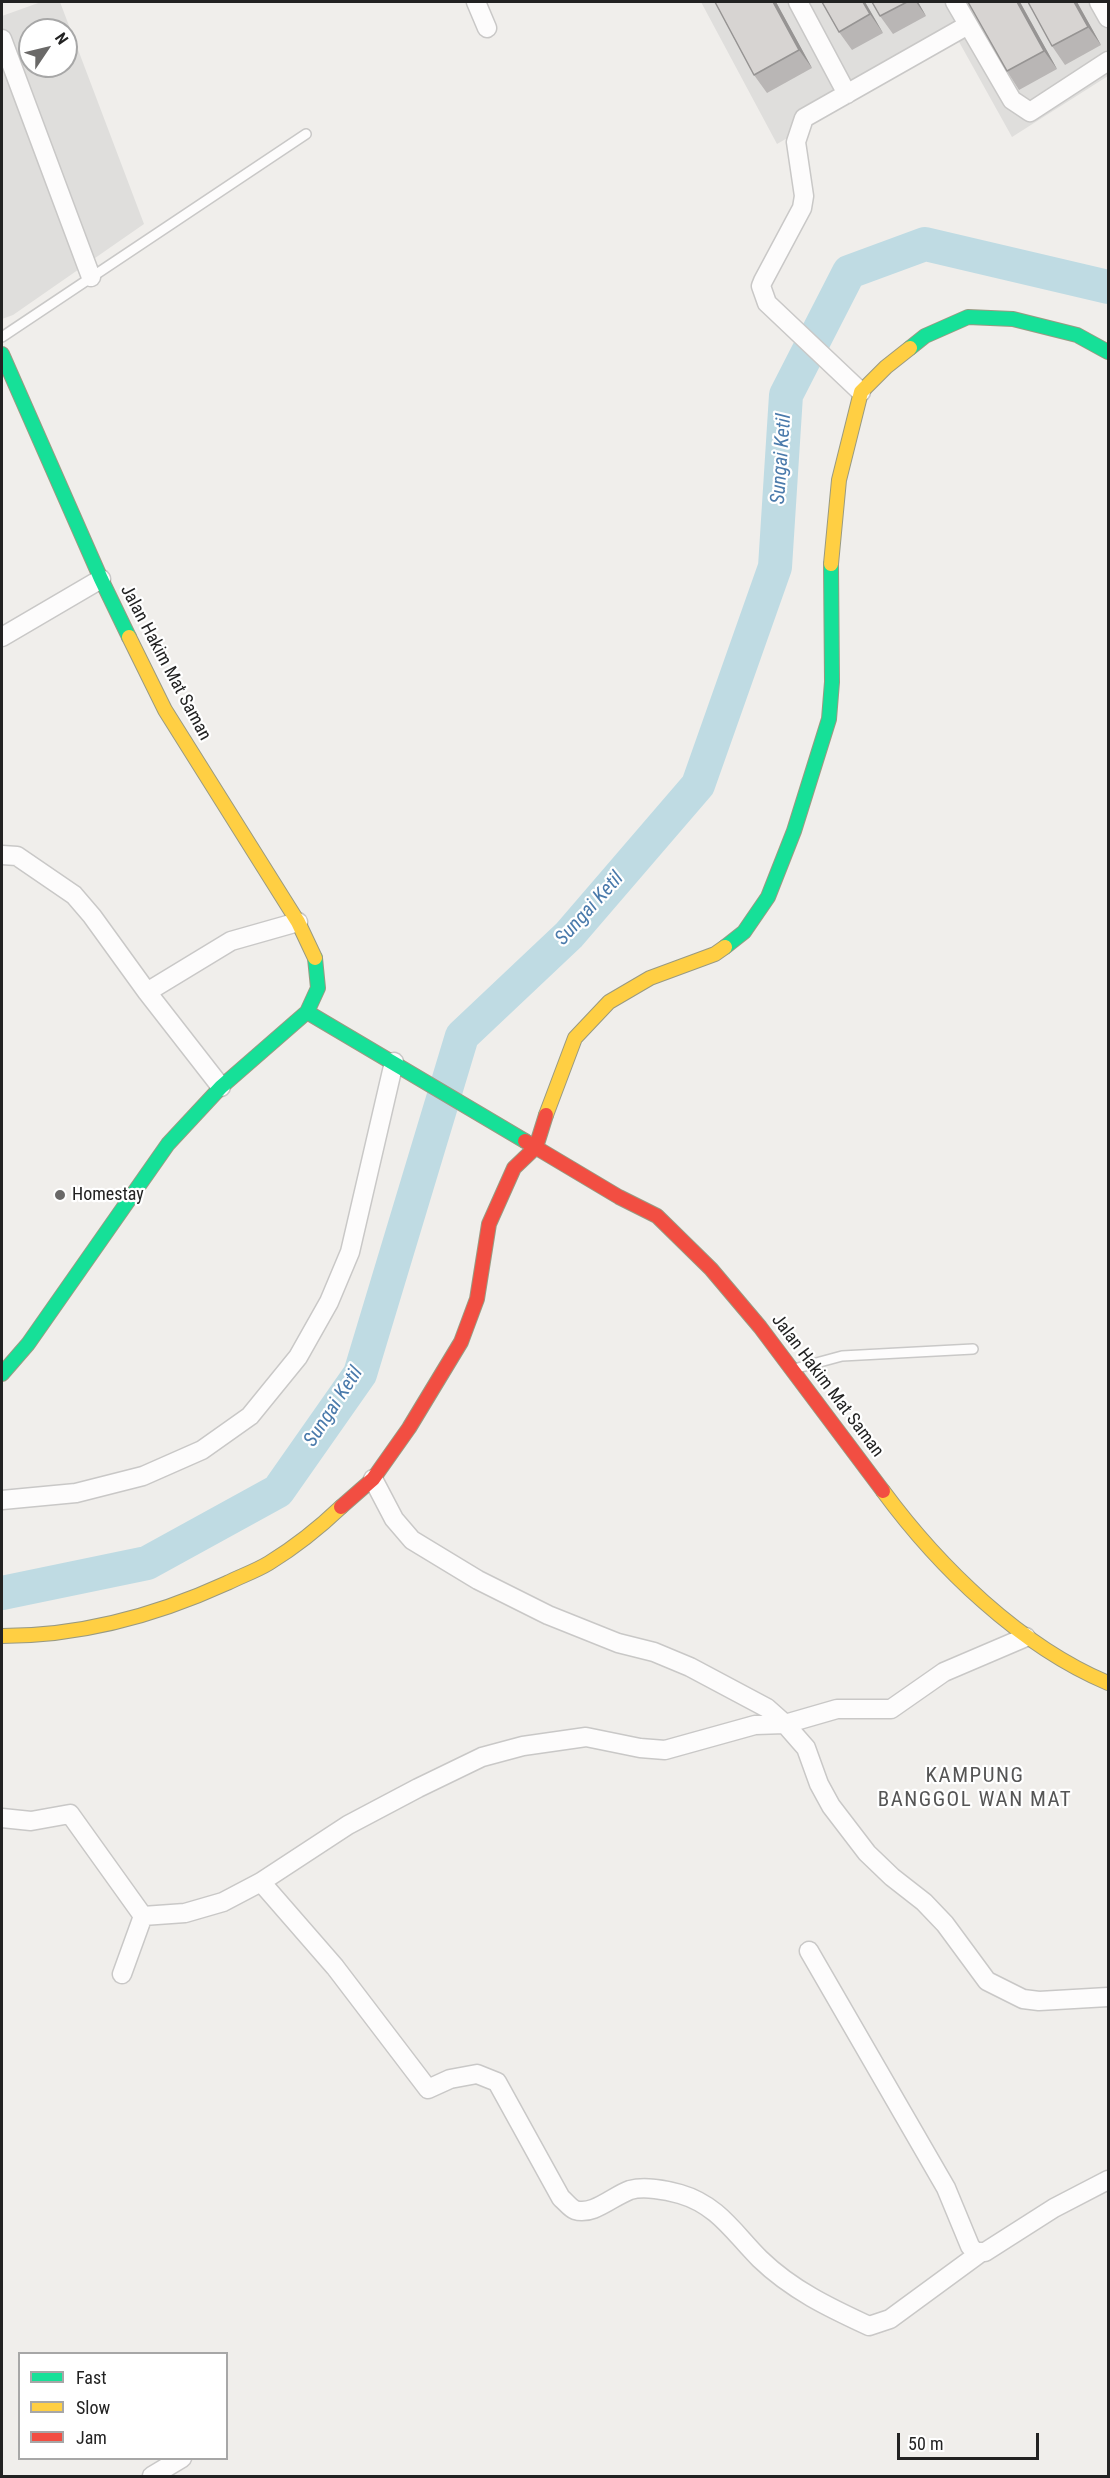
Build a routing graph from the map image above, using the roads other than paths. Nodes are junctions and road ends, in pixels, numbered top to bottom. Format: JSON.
{"nodes":[{"id":1,"x":476,"y":2,"type":"edge"},
{"id":2,"x":798,"y":2,"type":"edge"},
{"id":3,"x":955,"y":2,"type":"edge"},
{"id":4,"x":1099,"y":2,"type":"edge"},
{"id":5,"x":1108,"y":18,"type":"edge"},
{"id":6,"x":968,"y":25,"type":"junction"},
{"id":7,"x":487,"y":28,"type":"dead end"},
{"id":8,"x":2,"y":39,"type":"edge"},
{"id":9,"x":1108,"y":61,"type":"edge"},
{"id":10,"x":847,"y":94,"type":"junction"},
{"id":11,"x":306,"y":135,"type":"dead end"},
{"id":12,"x":91,"y":277,"type":"junction"},
{"id":13,"x":2,"y":337,"type":"edge"},
{"id":14,"x":1108,"y":352,"type":"edge"},
{"id":15,"x":2,"y":354,"type":"edge"},
{"id":16,"x":861,"y":392,"type":"junction"},
{"id":17,"x":101,"y":579,"type":"junction"},
{"id":18,"x":2,"y":637,"type":"edge"},
{"id":19,"x":2,"y":855,"type":"edge"},
{"id":20,"x":298,"y":922,"type":"junction"},
{"id":21,"x":147,"y":992,"type":"junction"},
{"id":22,"x":308,"y":1012,"type":"junction"},
{"id":23,"x":394,"y":1062,"type":"junction"},
{"id":24,"x":221,"y":1087,"type":"junction"},
{"id":25,"x":536,"y":1147,"type":"junction"},
{"id":26,"x":973,"y":1348,"type":"dead end"},
{"id":27,"x":791,"y":1369,"type":"junction"},
{"id":28,"x":2,"y":1374,"type":"edge"},
{"id":29,"x":373,"y":1479,"type":"junction"},
{"id":30,"x":2,"y":1500,"type":"edge"},
{"id":31,"x":2,"y":1636,"type":"edge"},
{"id":32,"x":1026,"y":1637,"type":"junction"},
{"id":33,"x":1108,"y":1683,"type":"edge"},
{"id":34,"x":785,"y":1724,"type":"junction"},
{"id":35,"x":2,"y":1818,"type":"edge"},
{"id":36,"x":261,"y":1882,"type":"junction"},
{"id":37,"x":143,"y":1916,"type":"junction"},
{"id":38,"x":809,"y":1951,"type":"dead end"},
{"id":39,"x":122,"y":1974,"type":"dead end"},
{"id":40,"x":1108,"y":1997,"type":"edge"},
{"id":41,"x":1108,"y":2180,"type":"edge"},
{"id":42,"x":980,"y":2253,"type":"junction"},
{"id":43,"x":179,"y":2460,"type":"edge"},
{"id":44,"x":152,"y":2476,"type":"edge"}],
"edges":[{"from":1,"to":7,"type":"street"},
{"from":2,"to":10,"type":"street"},
{"from":3,"to":6,"type":"street"},
{"from":4,"to":5,"type":"street"},
{"from":6,"to":9,"type":"street"},
{"from":6,"to":10,"type":"street"},
{"from":8,"to":12,"type":"street"},
{"from":10,"to":16,"type":"street"},
{"from":11,"to":12,"type":"lane"},
{"from":12,"to":13,"type":"lane"},
{"from":14,"to":16,"type":"street"},
{"from":15,"to":17,"type":"street","name":"Jalan Hakim Mat Saman"},
{"from":16,"to":25,"type":"street"},
{"from":17,"to":18,"type":"street"},
{"from":17,"to":20,"type":"street","name":"Jalan Hakim Mat Saman"},
{"from":19,"to":21,"type":"street"},
{"from":20,"to":21,"type":"street"},
{"from":20,"to":22,"type":"street","name":"Jalan Hakim Mat Saman"},
{"from":21,"to":24,"type":"street"},
{"from":22,"to":23,"type":"street","name":"Jalan Hakim Mat Saman"},
{"from":22,"to":24,"type":"street"},
{"from":23,"to":25,"type":"street","name":"Jalan Hakim Mat Saman"},
{"from":23,"to":30,"type":"street"},
{"from":24,"to":28,"type":"street"},
{"from":25,"to":27,"type":"street","name":"Jalan Hakim Mat Saman"},
{"from":25,"to":29,"type":"street"},
{"from":26,"to":27,"type":"lane"},
{"from":27,"to":32,"type":"street","name":"Jalan Hakim Mat Saman"},
{"from":29,"to":31,"type":"street"},
{"from":29,"to":34,"type":"street"},
{"from":32,"to":33,"type":"street","name":"Jalan Hakim Mat Saman"},
{"from":32,"to":34,"type":"street"},
{"from":34,"to":36,"type":"street"},
{"from":34,"to":40,"type":"street"},
{"from":35,"to":37,"type":"street"},
{"from":36,"to":37,"type":"street"},
{"from":36,"to":42,"type":"street"},
{"from":37,"to":39,"type":"street"},
{"from":38,"to":42,"type":"street"},
{"from":41,"to":42,"type":"street"},
{"from":43,"to":44,"type":"street"}]}
